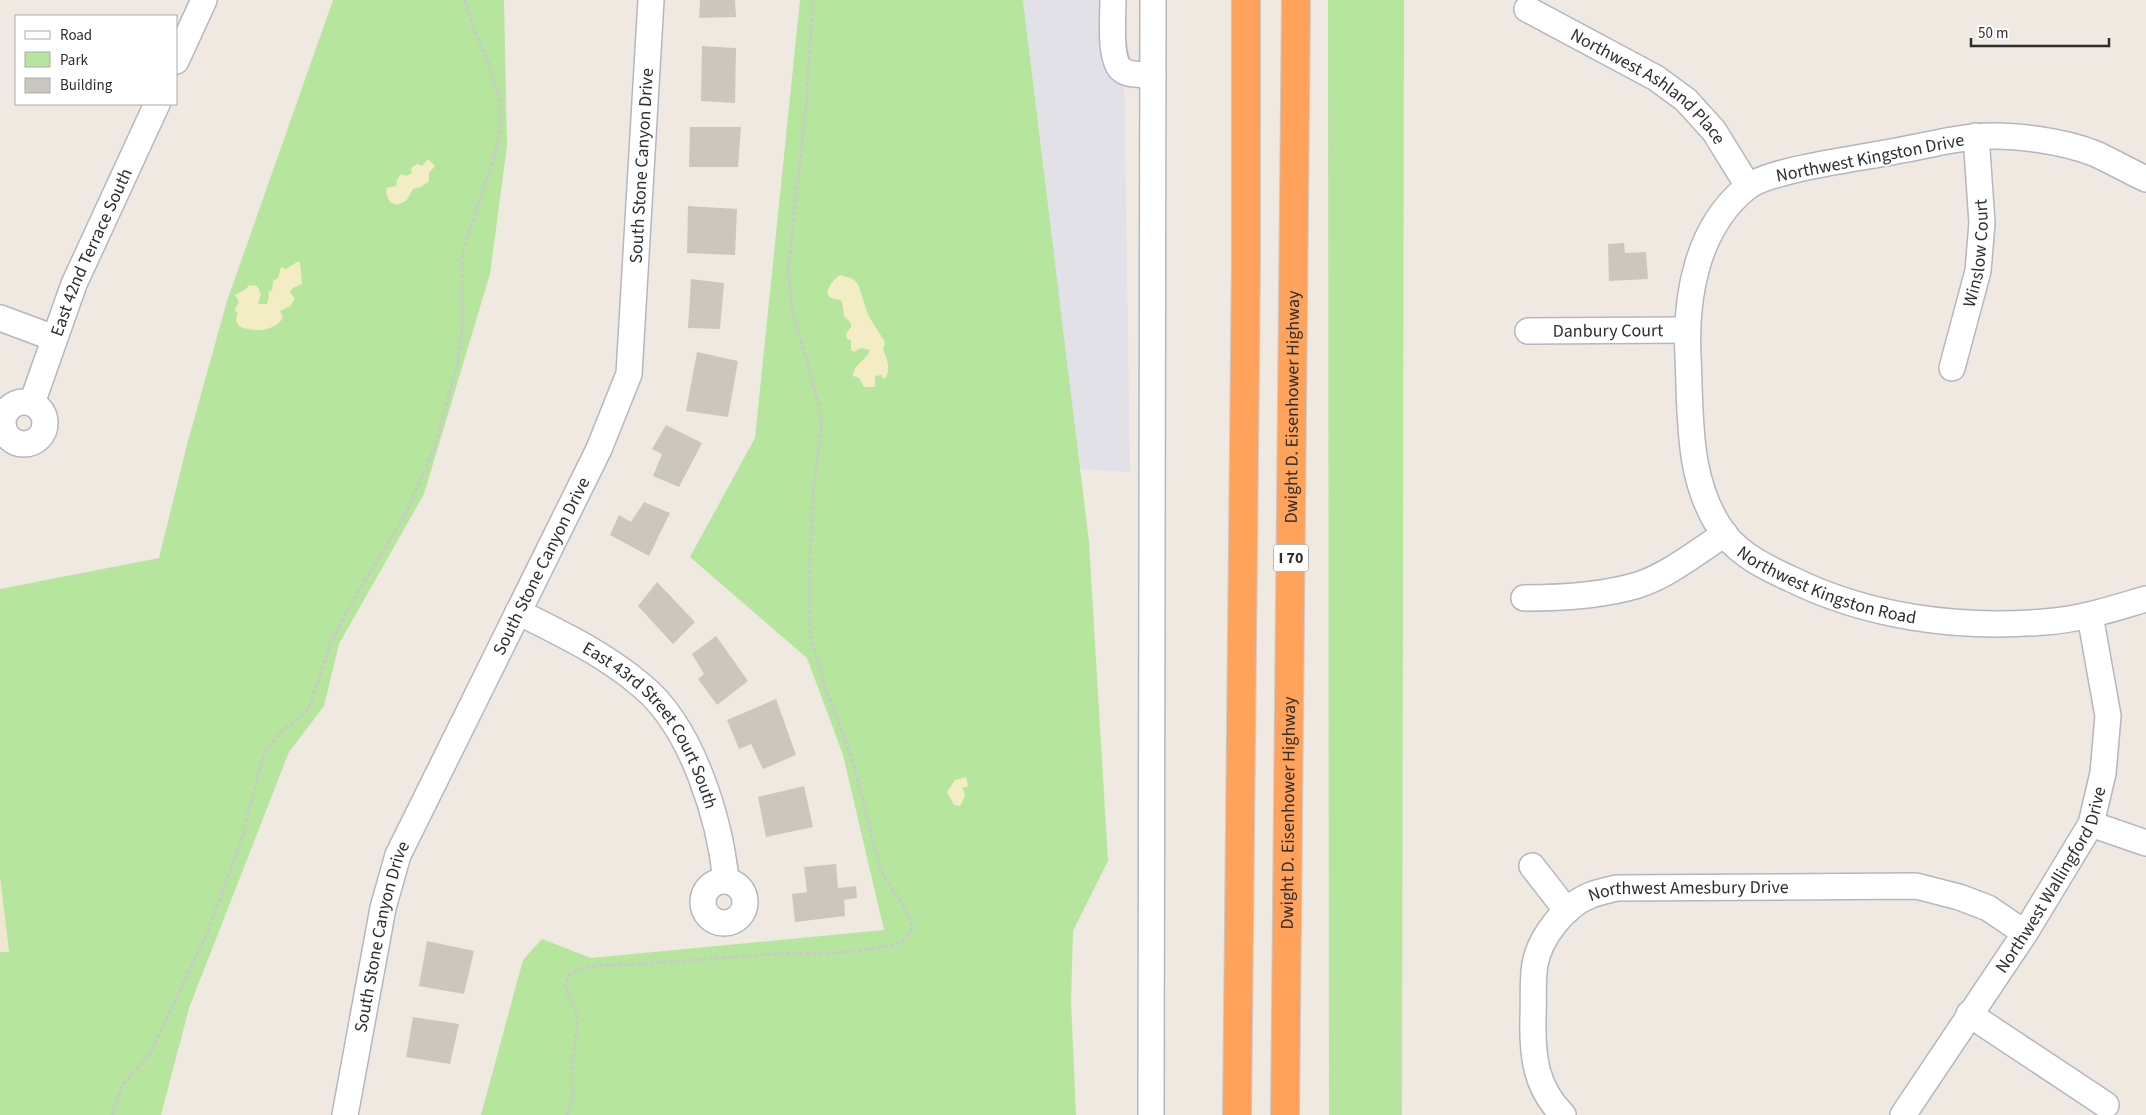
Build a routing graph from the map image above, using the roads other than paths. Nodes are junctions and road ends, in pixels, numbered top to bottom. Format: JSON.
{"nodes":[{"id":1,"x":204,"y":0,"type":"edge"},
{"id":2,"x":651,"y":0,"type":"edge"},
{"id":3,"x":1113,"y":0,"type":"edge"},
{"id":4,"x":1153,"y":0,"type":"edge"},
{"id":5,"x":1246,"y":0,"type":"edge"},
{"id":6,"x":1296,"y":0,"type":"edge"},
{"id":7,"x":1527,"y":9,"type":"dead end"},
{"id":8,"x":178,"y":57,"type":"edge"},
{"id":9,"x":1153,"y":75,"type":"junction"},
{"id":10,"x":156,"y":105,"type":"edge"},
{"id":11,"x":1976,"y":136,"type":"junction"},
{"id":12,"x":2146,"y":179,"type":"edge"},
{"id":13,"x":1748,"y":186,"type":"junction"},
{"id":14,"x":0,"y":318,"type":"edge"},
{"id":15,"x":1687,"y":330,"type":"junction"},
{"id":16,"x":1528,"y":331,"type":"dead end"},
{"id":17,"x":54,"y":338,"type":"junction"},
{"id":18,"x":1952,"y":368,"type":"dead end"},
{"id":19,"x":32,"y":404,"type":"dead end"},
{"id":20,"x":1725,"y":534,"type":"junction"},
{"id":21,"x":1524,"y":598,"type":"dead end"},
{"id":22,"x":2146,"y":599,"type":"edge"},
{"id":23,"x":518,"y":612,"type":"junction"},
{"id":24,"x":2090,"y":615,"type":"junction"},
{"id":25,"x":2091,"y":824,"type":"junction"},
{"id":26,"x":2146,"y":843,"type":"edge"},
{"id":27,"x":1532,"y":866,"type":"dead end"},
{"id":28,"x":726,"y":882,"type":"dead end"},
{"id":29,"x":1568,"y":911,"type":"junction"},
{"id":30,"x":2025,"y":933,"type":"junction"},
{"id":31,"x":1969,"y":1014,"type":"junction"},
{"id":32,"x":2106,"y":1105,"type":"dead end"},
{"id":33,"x":346,"y":1115,"type":"edge"},
{"id":34,"x":1151,"y":1115,"type":"edge"},
{"id":35,"x":1237,"y":1115,"type":"edge"},
{"id":36,"x":1285,"y":1115,"type":"edge"},
{"id":37,"x":1563,"y":1115,"type":"edge"},
{"id":38,"x":1903,"y":1115,"type":"edge"}],
"edges":[{"from":1,"to":8,"type":"street"},
{"from":2,"to":23,"type":"street","name":"South Stone Canyon Drive"},
{"from":3,"to":9,"type":"street"},
{"from":4,"to":9,"type":"street"},
{"from":5,"to":35,"type":"highway"},
{"from":6,"to":36,"type":"highway","name":"Dwight D. Eisenhower Highway","number":"I 70"},
{"from":7,"to":13,"type":"street","name":"Northwest Ashland Place"},
{"from":9,"to":34,"type":"street"},
{"from":10,"to":17,"type":"street","name":"East 42nd Terrace South"},
{"from":11,"to":12,"type":"street","name":"Northwest Kingston Drive"},
{"from":11,"to":13,"type":"street","name":"Northwest Kingston Drive"},
{"from":11,"to":18,"type":"street","name":"Winslow Court"},
{"from":13,"to":15,"type":"street","name":"Northwest Kingston Drive"},
{"from":14,"to":17,"type":"street"},
{"from":15,"to":16,"type":"street","name":"Danbury Court"},
{"from":15,"to":20,"type":"street","name":"Northwest Kingston Road"},
{"from":17,"to":19,"type":"street","name":"East 42nd Terrace South"},
{"from":20,"to":21,"type":"street"},
{"from":20,"to":24,"type":"street","name":"Northwest Kingston Road"},
{"from":22,"to":24,"type":"street","name":"Northwest Kingston Road"},
{"from":23,"to":28,"type":"street","name":"East 43rd Street Court South"},
{"from":23,"to":33,"type":"street","name":"South Stone Canyon Drive"},
{"from":24,"to":25,"type":"street","name":"Northwest Wallingford Drive"},
{"from":25,"to":26,"type":"street"},
{"from":25,"to":30,"type":"street","name":"Northwest Wallingford Drive"},
{"from":27,"to":29,"type":"street"},
{"from":29,"to":30,"type":"street","name":"Northwest Amesbury Drive"},
{"from":29,"to":37,"type":"street","name":"Northwest Amesbury Drive"},
{"from":30,"to":31,"type":"street","name":"Northwest Wallingford Drive"},
{"from":31,"to":32,"type":"street"},
{"from":31,"to":38,"type":"street","name":"Northwest Wallingford Drive"}]}
